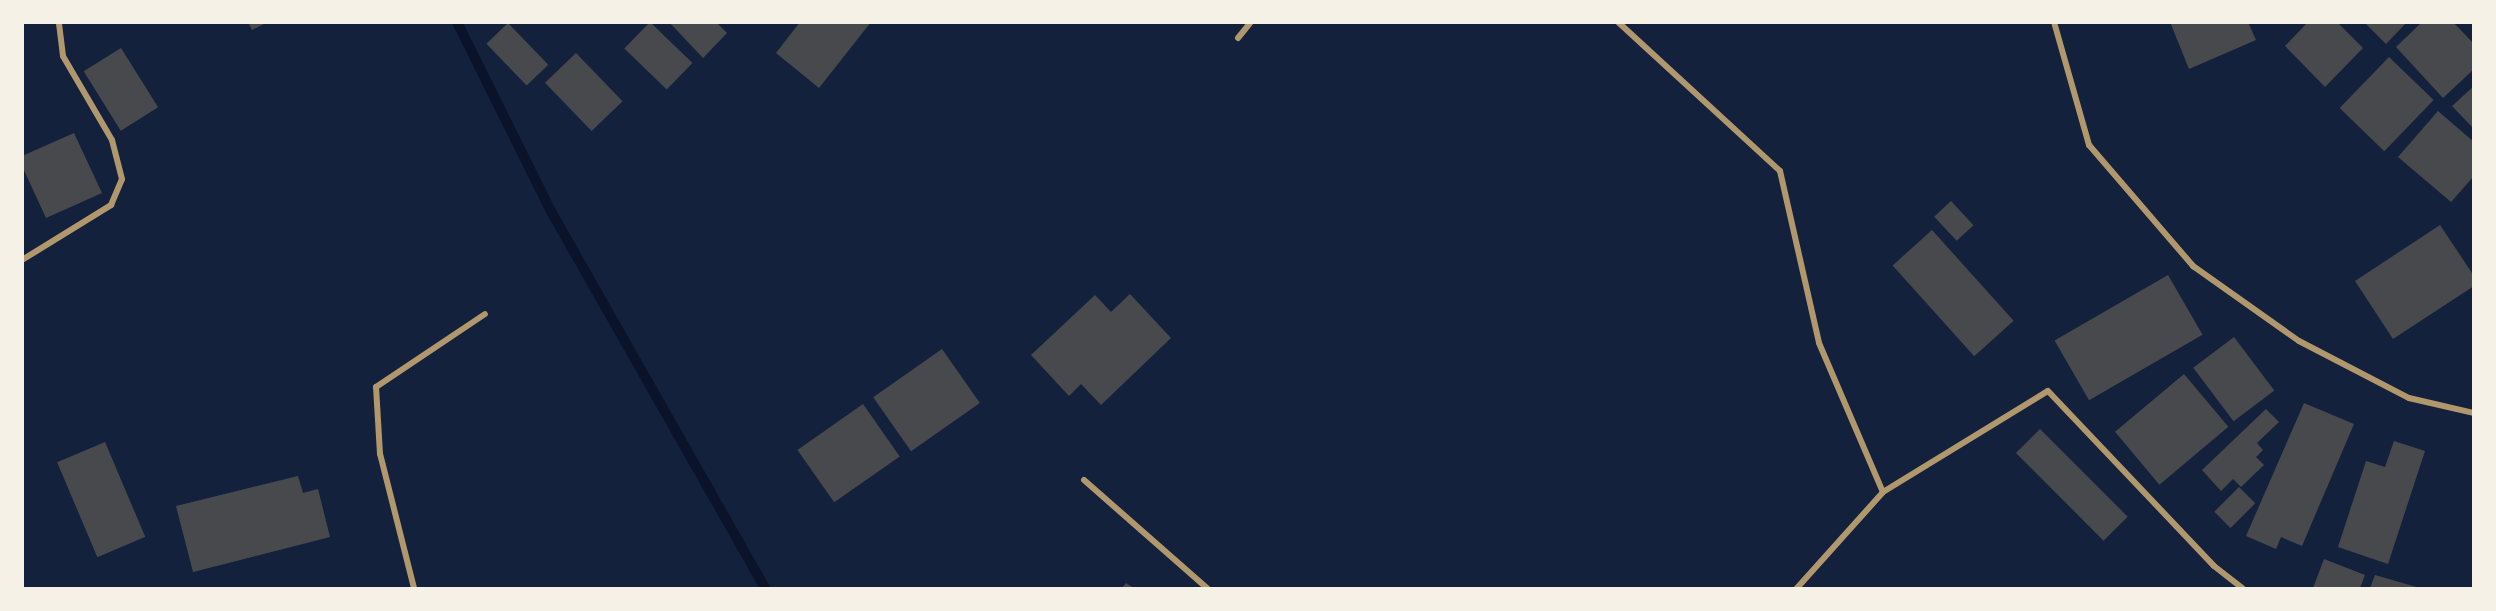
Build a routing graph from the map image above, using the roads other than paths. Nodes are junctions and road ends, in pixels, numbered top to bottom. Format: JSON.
{"nodes":[{"id":1,"x":59,"y":22,"type":"edge"},
{"id":2,"x":1251,"y":22,"type":"edge"},
{"id":3,"x":1618,"y":22,"type":"edge"},
{"id":4,"x":2054,"y":22,"type":"edge"},
{"id":5,"x":1238,"y":38,"type":"dead end"},
{"id":6,"x":22,"y":260,"type":"edge"},
{"id":7,"x":485,"y":315,"type":"dead end"},
{"id":8,"x":2474,"y":413,"type":"edge"},
{"id":9,"x":1084,"y":480,"type":"dead end"},
{"id":10,"x":1883,"y":492,"type":"junction"},
{"id":11,"x":414,"y":588,"type":"edge"},
{"id":12,"x":1207,"y":588,"type":"edge"},
{"id":13,"x":1797,"y":588,"type":"edge"},
{"id":14,"x":2242,"y":588,"type":"edge"}],
"edges":[{"from":1,"to":6,"type":"street"},
{"from":2,"to":5,"type":"street"},
{"from":3,"to":10,"type":"street"},
{"from":4,"to":8,"type":"street"},
{"from":7,"to":11,"type":"street"},
{"from":9,"to":12,"type":"street"},
{"from":10,"to":13,"type":"street"},
{"from":10,"to":14,"type":"street"}]}
